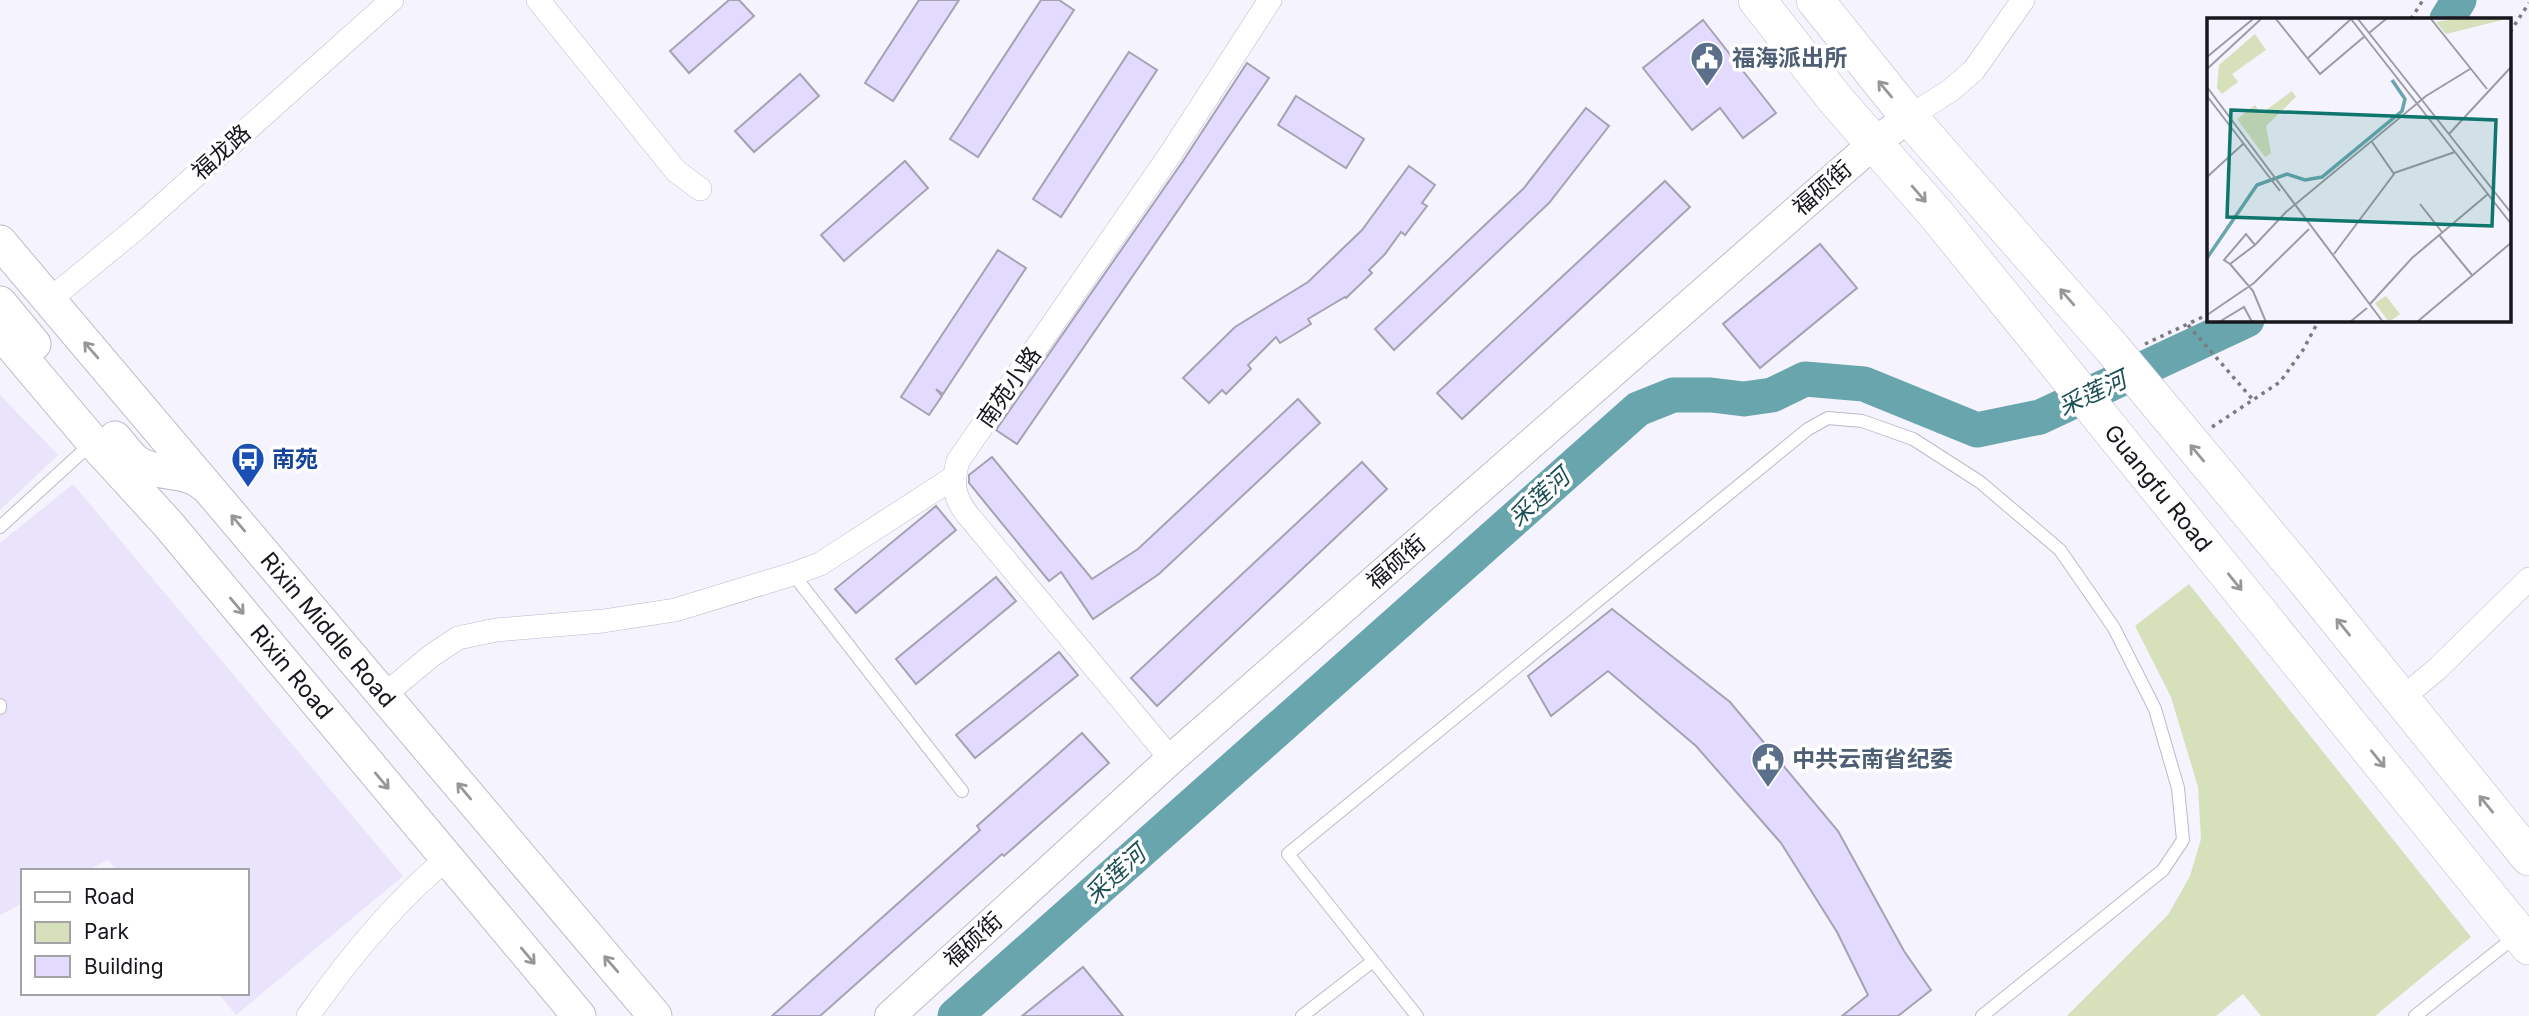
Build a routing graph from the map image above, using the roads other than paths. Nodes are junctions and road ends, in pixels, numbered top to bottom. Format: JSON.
{"nodes":[{"id":1,"x":392,"y":0,"type":"edge"},
{"id":2,"x":538,"y":0,"type":"edge"},
{"id":3,"x":1270,"y":0,"type":"edge"},
{"id":4,"x":1757,"y":0,"type":"edge"},
{"id":5,"x":1815,"y":0,"type":"edge"},
{"id":6,"x":2023,"y":0,"type":"edge"},
{"id":7,"x":1909,"y":117,"type":"junction"},
{"id":8,"x":1874,"y":144,"type":"junction"},
{"id":9,"x":700,"y":188,"type":"dead end"},
{"id":10,"x":0,"y":242,"type":"edge"},
{"id":11,"x":48,"y":300,"type":"junction"},
{"id":12,"x":0,"y":303,"type":"edge"},
{"id":13,"x":0,"y":332,"type":"edge"},
{"id":14,"x":93,"y":442,"type":"junction"},
{"id":15,"x":953,"y":478,"type":"junction"},
{"id":16,"x":211,"y":490,"type":"junction"},
{"id":17,"x":168,"y":524,"type":"junction"},
{"id":18,"x":0,"y":527,"type":"edge"},
{"id":19,"x":793,"y":574,"type":"junction"},
{"id":20,"x":2529,"y":579,"type":"edge"},
{"id":21,"x":383,"y":695,"type":"junction"},
{"id":22,"x":2401,"y":699,"type":"junction"},
{"id":23,"x":1171,"y":759,"type":"junction"},
{"id":24,"x":962,"y":791,"type":"dead end"},
{"id":25,"x":2529,"y":857,"type":"edge"},
{"id":26,"x":447,"y":859,"type":"junction"},
{"id":27,"x":2524,"y":939,"type":"edge"},
{"id":28,"x":1373,"y":961,"type":"junction"},
{"id":29,"x":308,"y":1016,"type":"edge"},
{"id":30,"x":579,"y":1016,"type":"edge"},
{"id":31,"x":655,"y":1016,"type":"edge"},
{"id":32,"x":890,"y":1016,"type":"edge"},
{"id":33,"x":1302,"y":1016,"type":"edge"},
{"id":34,"x":1416,"y":1016,"type":"edge"},
{"id":35,"x":1982,"y":1016,"type":"edge"},
{"id":36,"x":2415,"y":1016,"type":"edge"}],
"edges":[{"from":1,"to":11,"type":"street","name":"福龙路"},
{"from":2,"to":9,"type":"street"},
{"from":3,"to":15,"type":"street","name":"南苑小路"},
{"from":4,"to":8,"type":"main road","name":"Guangfu Road"},
{"from":7,"to":5,"type":"main road","one_way":true},
{"from":6,"to":7,"type":"street"},
{"from":7,"to":8,"type":"street","name":"福硕街"},
{"from":22,"to":7,"type":"main road","one_way":true},
{"from":8,"to":23,"type":"street","name":"福硕街"},
{"from":8,"to":27,"type":"main road","name":"Guangfu Road","one_way":true},
{"from":10,"to":11,"type":"main road","name":"Rixin Middle Road"},
{"from":16,"to":11,"type":"main road","name":"Rixin Middle Road","one_way":true},
{"from":12,"to":16,"type":"main road"},
{"from":13,"to":14,"type":"main road","name":"Rixin Road"},
{"from":14,"to":17,"type":"main road","name":"Rixin Road"},
{"from":14,"to":18,"type":"lane"},
{"from":15,"to":19,"type":"street"},
{"from":15,"to":23,"type":"street"},
{"from":16,"to":17,"type":"main road"},
{"from":21,"to":16,"type":"main road","name":"Rixin Middle Road","one_way":true},
{"from":17,"to":26,"type":"main road","name":"Rixin Road","one_way":true},
{"from":19,"to":21,"type":"street"},
{"from":19,"to":24,"type":"lane"},
{"from":20,"to":22,"type":"street"},
{"from":31,"to":21,"type":"main road","name":"Rixin Middle Road","one_way":true},
{"from":25,"to":22,"type":"main road","one_way":true},
{"from":23,"to":32,"type":"street","name":"福硕街"},
{"from":26,"to":29,"type":"street"},
{"from":26,"to":30,"type":"main road","name":"Rixin Road","one_way":true},
{"from":27,"to":36,"type":"lane"},
{"from":28,"to":33,"type":"lane"},
{"from":28,"to":34,"type":"lane"},
{"from":28,"to":35,"type":"lane"}]}
